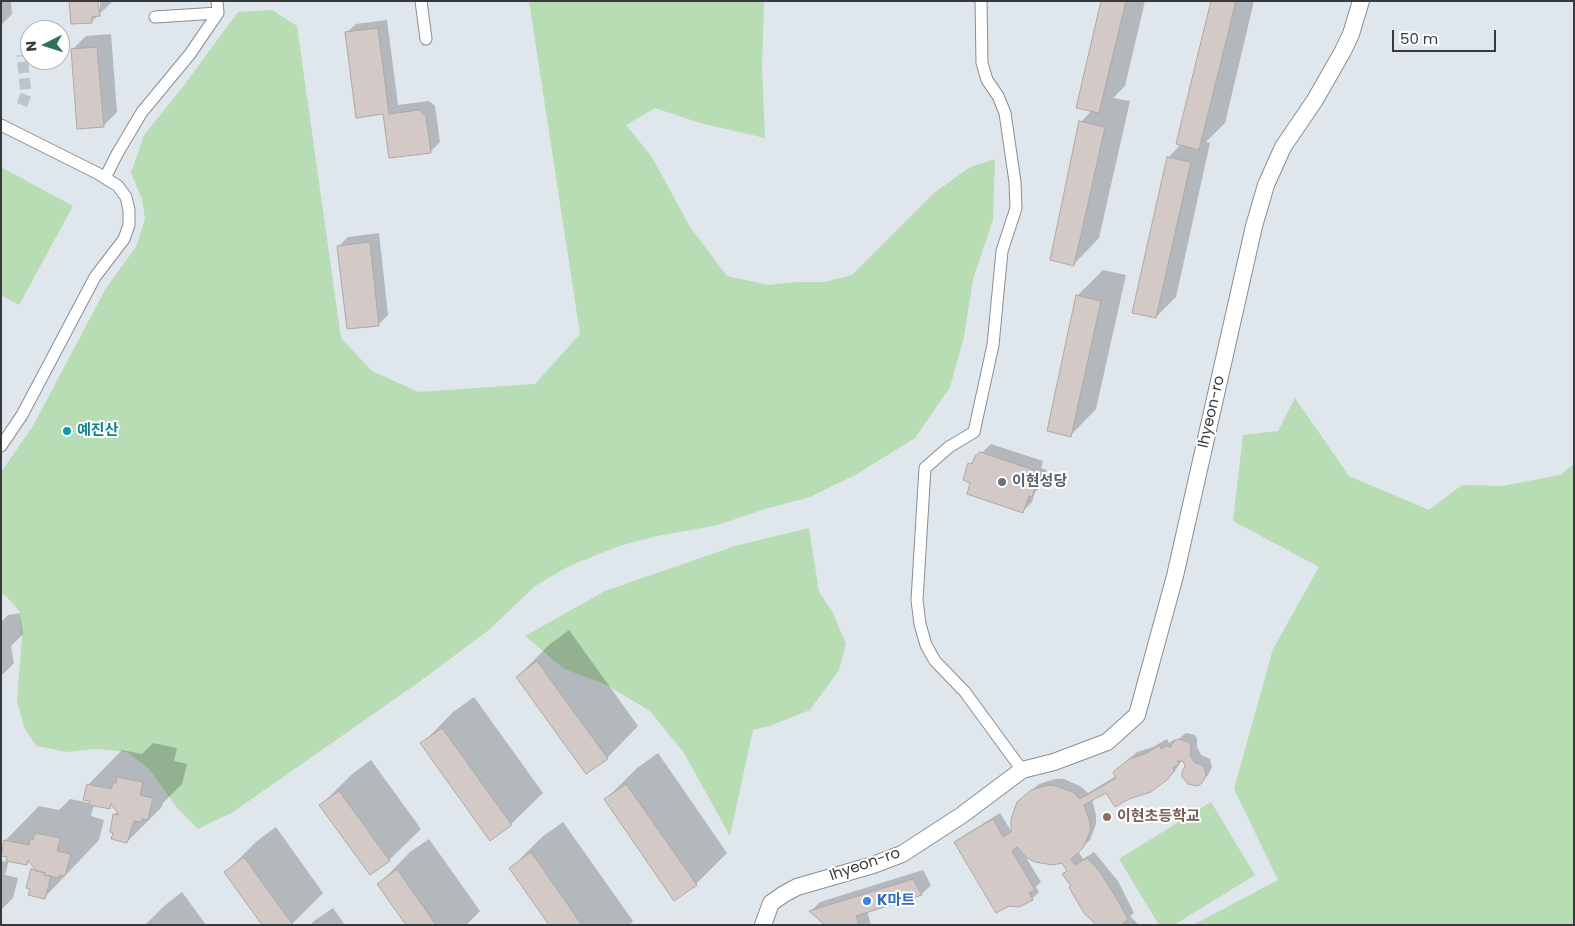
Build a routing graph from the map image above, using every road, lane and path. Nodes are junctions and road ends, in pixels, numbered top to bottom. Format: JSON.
{"nodes":[{"id":1,"x":421,"y":1,"type":"edge"},
{"id":2,"x":981,"y":1,"type":"edge"},
{"id":3,"x":1361,"y":1,"type":"edge"},
{"id":4,"x":220,"y":5,"type":"edge"},
{"id":5,"x":155,"y":17,"type":"dead end"},
{"id":6,"x":426,"y":38,"type":"dead end"},
{"id":7,"x":1,"y":125,"type":"edge"},
{"id":8,"x":101,"y":175,"type":"junction"},
{"id":9,"x":1,"y":446,"type":"edge"},
{"id":10,"x":1022,"y":770,"type":"junction"},
{"id":11,"x":763,"y":925,"type":"edge"}],
"edges":[{"from":1,"to":6,"type":"street"},
{"from":2,"to":10,"type":"street"},
{"from":3,"to":10,"type":"street","name":"Ihyeon-ro"},
{"from":4,"to":5,"type":"street"},
{"from":4,"to":8,"type":"street"},
{"from":7,"to":8,"type":"street"},
{"from":8,"to":9,"type":"street"},
{"from":10,"to":11,"type":"street","name":"Ihyeon-ro"}]}
